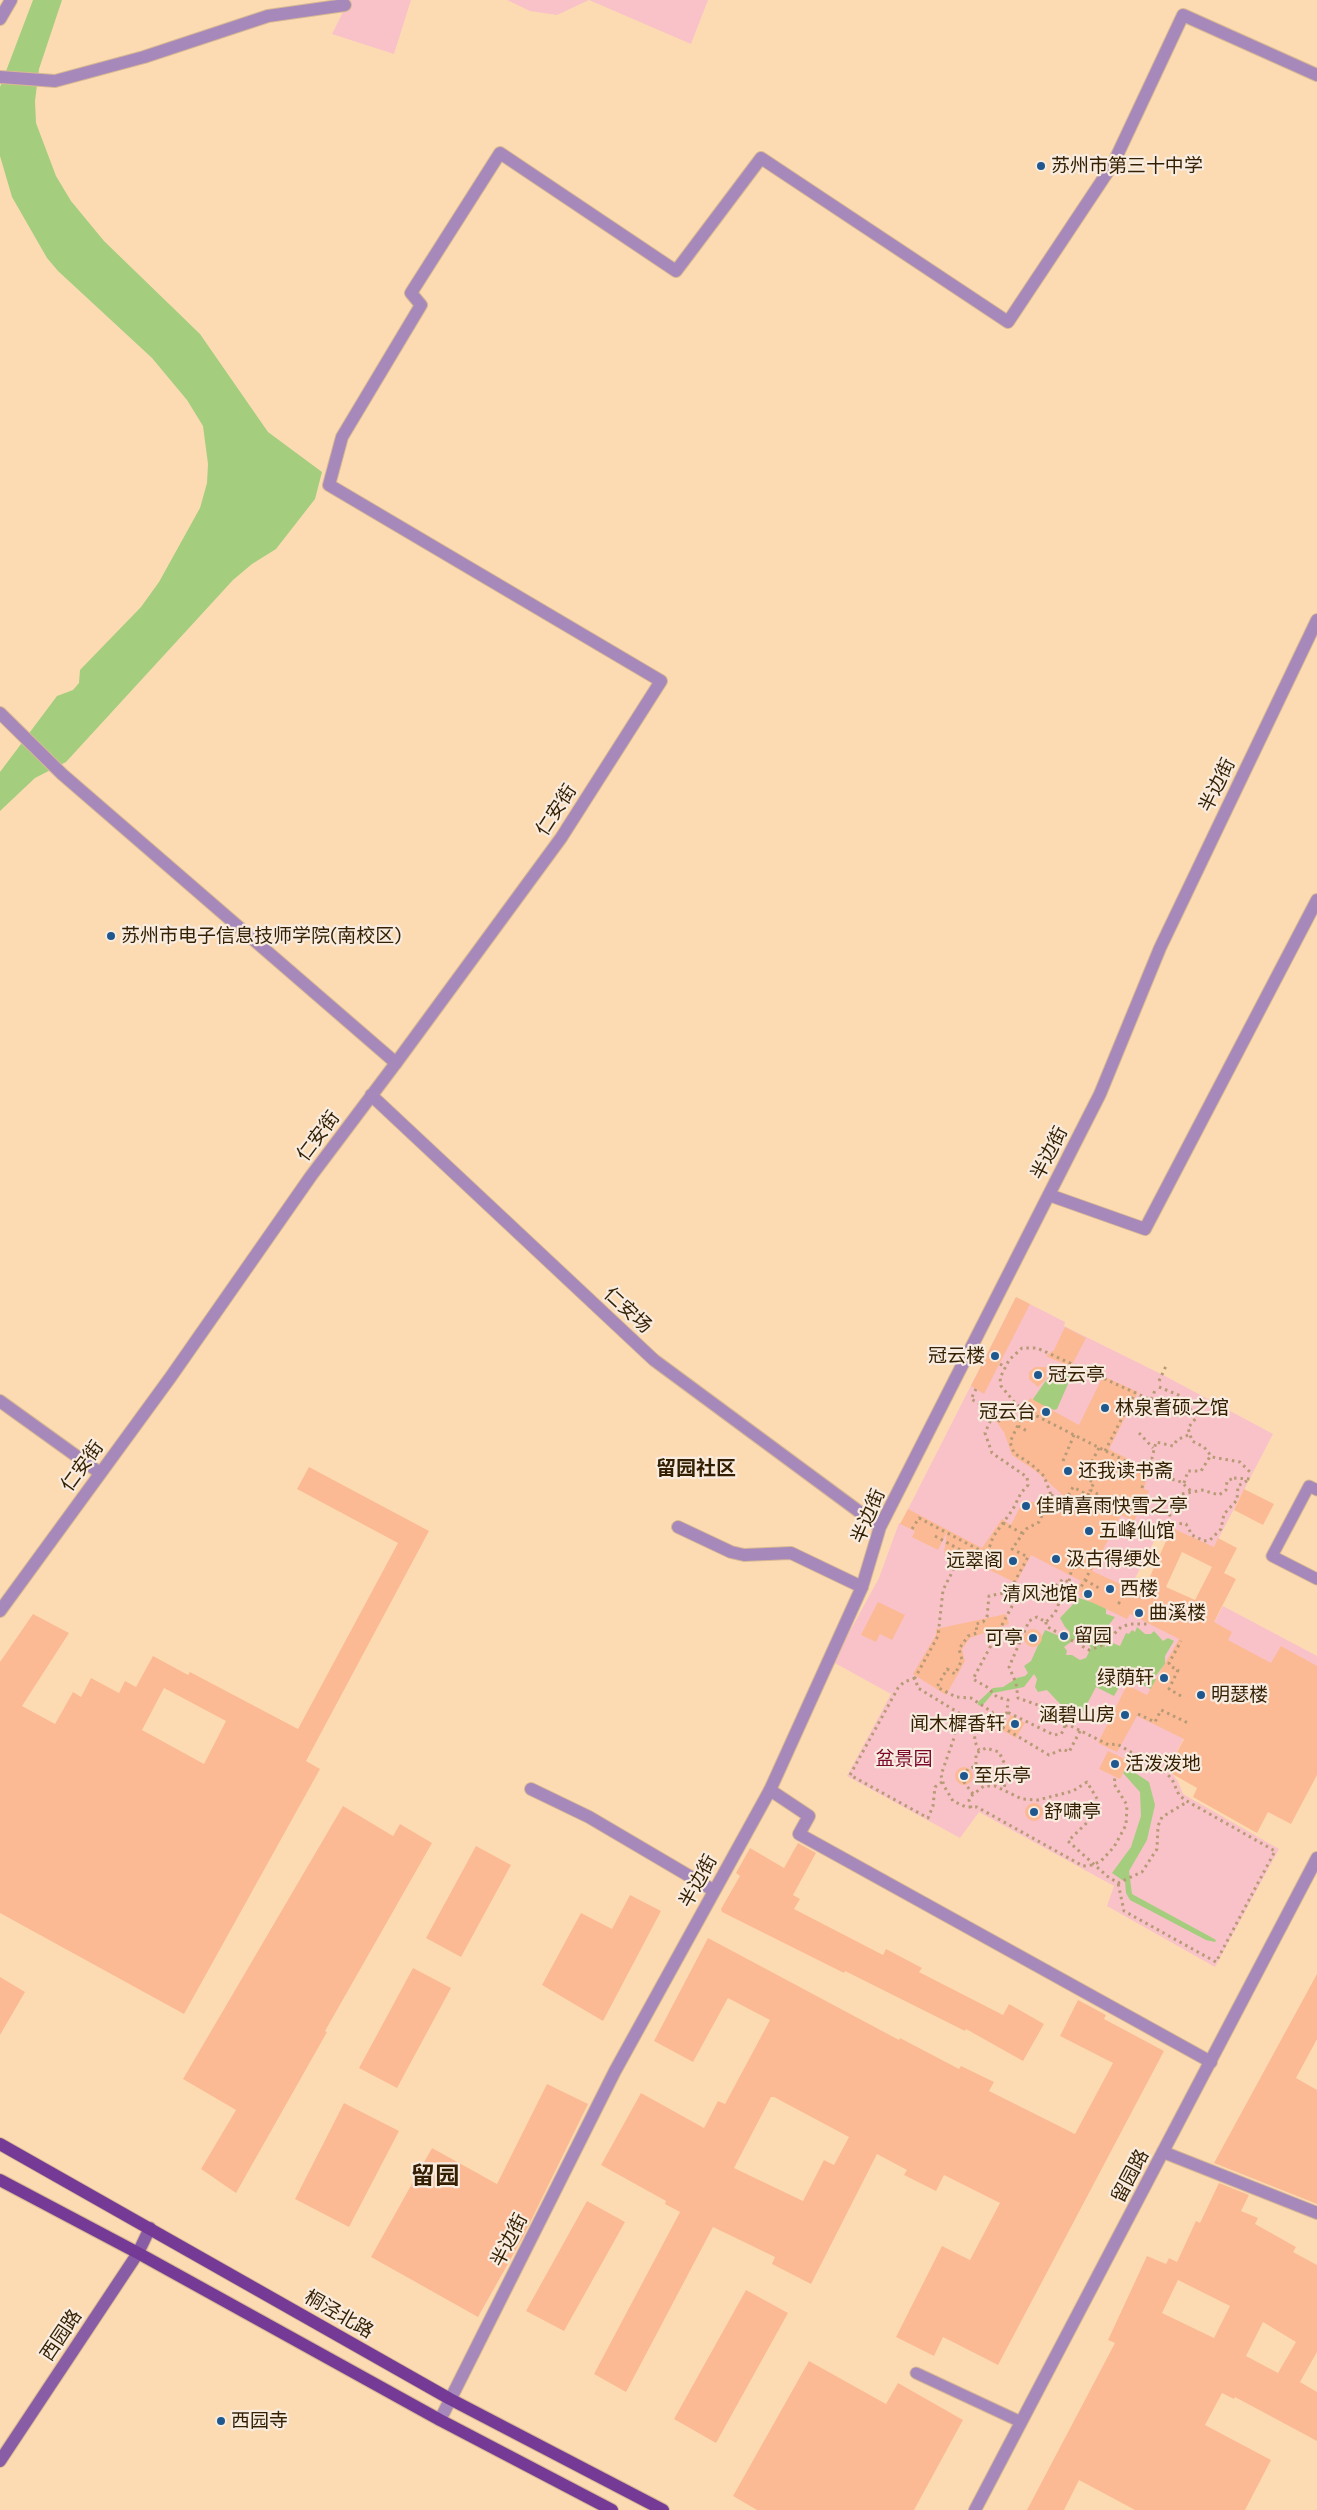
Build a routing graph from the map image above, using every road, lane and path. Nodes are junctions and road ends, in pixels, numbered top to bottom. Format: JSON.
{"nodes":[{"id":1,"x":11,"y":0,"type":"edge"},
{"id":2,"x":345,"y":4,"type":"dead end"},
{"id":3,"x":0,"y":20,"type":"edge"},
{"id":4,"x":1317,"y":75,"type":"edge"},
{"id":5,"x":0,"y":77,"type":"edge"},
{"id":6,"x":1317,"y":620,"type":"edge"},
{"id":7,"x":0,"y":714,"type":"edge"},
{"id":8,"x":1317,"y":900,"type":"edge"},
{"id":9,"x":396,"y":1063,"type":"junction"},
{"id":10,"x":371,"y":1095,"type":"junction"},
{"id":11,"x":1049,"y":1195,"type":"junction"},
{"id":12,"x":1000,"y":1364,"type":"dead end"},
{"id":13,"x":1166,"y":1366,"type":"dead end"},
{"id":14,"x":1005,"y":1367,"type":"junction"},
{"id":15,"x":1159,"y":1382,"type":"dead end"},
{"id":16,"x":976,"y":1389,"type":"dead end"},
{"id":17,"x":1135,"y":1393,"type":"junction"},
{"id":18,"x":0,"y":1401,"type":"edge"},
{"id":19,"x":1025,"y":1410,"type":"junction"},
{"id":20,"x":994,"y":1415,"type":"junction"},
{"id":21,"x":1019,"y":1424,"type":"junction"},
{"id":22,"x":1026,"y":1431,"type":"dead end"},
{"id":23,"x":1139,"y":1433,"type":"dead end"},
{"id":24,"x":1074,"y":1435,"type":"junction"},
{"id":25,"x":1188,"y":1435,"type":"junction"},
{"id":26,"x":1099,"y":1448,"type":"junction"},
{"id":27,"x":1154,"y":1448,"type":"junction"},
{"id":28,"x":1105,"y":1450,"type":"junction"},
{"id":29,"x":1211,"y":1455,"type":"junction"},
{"id":30,"x":1063,"y":1461,"type":"dead end"},
{"id":31,"x":100,"y":1473,"type":"junction"},
{"id":32,"x":1252,"y":1474,"type":"dead end"},
{"id":33,"x":1184,"y":1483,"type":"junction"},
{"id":34,"x":1142,"y":1488,"type":"dead end"},
{"id":35,"x":1090,"y":1490,"type":"junction"},
{"id":36,"x":1317,"y":1490,"type":"edge"},
{"id":37,"x":1191,"y":1491,"type":"junction"},
{"id":38,"x":1052,"y":1495,"type":"junction"},
{"id":39,"x":1137,"y":1497,"type":"dead end"},
{"id":40,"x":1003,"y":1523,"type":"junction"},
{"id":41,"x":678,"y":1527,"type":"dead end"},
{"id":42,"x":880,"y":1527,"type":"junction"},
{"id":43,"x":912,"y":1529,"type":"dead end"},
{"id":44,"x":1023,"y":1533,"type":"junction"},
{"id":45,"x":935,"y":1536,"type":"dead end"},
{"id":46,"x":963,"y":1551,"type":"junction"},
{"id":47,"x":978,"y":1559,"type":"dead end"},
{"id":48,"x":1083,"y":1565,"type":"dead end"},
{"id":49,"x":1091,"y":1569,"type":"dead end"},
{"id":50,"x":1317,"y":1579,"type":"edge"},
{"id":51,"x":1085,"y":1580,"type":"junction"},
{"id":52,"x":1069,"y":1581,"type":"junction"},
{"id":53,"x":862,"y":1587,"type":"junction"},
{"id":54,"x":1099,"y":1588,"type":"dead end"},
{"id":55,"x":1120,"y":1593,"type":"dead end"},
{"id":56,"x":1051,"y":1597,"type":"junction"},
{"id":57,"x":1122,"y":1604,"type":"dead end"},
{"id":58,"x":0,"y":1611,"type":"edge"},
{"id":59,"x":1046,"y":1622,"type":"junction"},
{"id":60,"x":1149,"y":1624,"type":"dead end"},
{"id":61,"x":1181,"y":1642,"type":"dead end"},
{"id":62,"x":915,"y":1678,"type":"junction"},
{"id":63,"x":1181,"y":1696,"type":"dead end"},
{"id":64,"x":1007,"y":1712,"type":"junction"},
{"id":65,"x":959,"y":1713,"type":"junction"},
{"id":66,"x":1138,"y":1714,"type":"dead end"},
{"id":67,"x":1188,"y":1723,"type":"dead end"},
{"id":68,"x":1001,"y":1726,"type":"junction"},
{"id":69,"x":1065,"y":1726,"type":"junction"},
{"id":70,"x":1080,"y":1731,"type":"junction"},
{"id":71,"x":979,"y":1750,"type":"junction"},
{"id":72,"x":1115,"y":1777,"type":"dead end"},
{"id":73,"x":942,"y":1782,"type":"junction"},
{"id":74,"x":531,"y":1789,"type":"dead end"},
{"id":75,"x":770,"y":1790,"type":"junction"},
{"id":76,"x":1003,"y":1790,"type":"junction"},
{"id":77,"x":973,"y":1794,"type":"junction"},
{"id":78,"x":1187,"y":1801,"type":"junction"},
{"id":79,"x":971,"y":1808,"type":"junction"},
{"id":80,"x":1317,"y":1858,"type":"edge"},
{"id":81,"x":1095,"y":1864,"type":"junction"},
{"id":82,"x":1118,"y":1883,"type":"junction"},
{"id":83,"x":713,"y":1890,"type":"junction"},
{"id":84,"x":1211,"y":2062,"type":"junction"},
{"id":85,"x":0,"y":2144,"type":"edge"},
{"id":86,"x":1163,"y":2152,"type":"junction"},
{"id":87,"x":0,"y":2180,"type":"edge"},
{"id":88,"x":1317,"y":2214,"type":"edge"},
{"id":89,"x":150,"y":2228,"type":"junction"},
{"id":90,"x":138,"y":2253,"type":"junction"},
{"id":91,"x":916,"y":2373,"type":"dead end"},
{"id":92,"x":450,"y":2398,"type":"junction"},
{"id":93,"x":440,"y":2420,"type":"junction"},
{"id":94,"x":1021,"y":2422,"type":"junction"},
{"id":95,"x":0,"y":2461,"type":"edge"},
{"id":96,"x":612,"y":2510,"type":"edge"},
{"id":97,"x":663,"y":2510,"type":"edge"},
{"id":98,"x":975,"y":2510,"type":"edge"}],
"edges":[{"from":1,"to":3,"type":"street"},
{"from":2,"to":5,"type":"street"},
{"from":4,"to":9,"type":"street","name":"仁安街"},
{"from":6,"to":11,"type":"street","name":"半边街"},
{"from":7,"to":9,"type":"street"},
{"from":8,"to":11,"type":"street"},
{"from":9,"to":10,"type":"street","name":"仁安街"},
{"from":10,"to":31,"type":"street","name":"仁安街"},
{"from":10,"to":42,"type":"street","name":"仁安场"},
{"from":11,"to":42,"type":"street","name":"半边街"},
{"from":12,"to":14,"type":"path"},
{"from":13,"to":15,"type":"path"},
{"from":14,"to":17,"type":"path"},
{"from":14,"to":19,"type":"path"},
{"from":16,"to":20,"type":"path"},
{"from":17,"to":25,"type":"path"},
{"from":17,"to":28,"type":"path"},
{"from":18,"to":31,"type":"street"},
{"from":19,"to":21,"type":"path"},
{"from":19,"to":24,"type":"path"},
{"from":20,"to":21,"type":"path"},
{"from":20,"to":40,"type":"path"},
{"from":21,"to":22,"type":"path"},
{"from":21,"to":38,"type":"path"},
{"from":23,"to":27,"type":"path"},
{"from":24,"to":26,"type":"path"},
{"from":24,"to":30,"type":"path"},
{"from":25,"to":27,"type":"path"},
{"from":25,"to":29,"type":"path"},
{"from":26,"to":28,"type":"path"},
{"from":26,"to":35,"type":"path"},
{"from":27,"to":33,"type":"path"},
{"from":28,"to":34,"type":"path"},
{"from":29,"to":32,"type":"path"},
{"from":29,"to":33,"type":"path"},
{"from":31,"to":58,"type":"street","name":"仁安街"},
{"from":33,"to":37,"type":"path"},
{"from":35,"to":38,"type":"path"},
{"from":35,"to":39,"type":"path"},
{"from":36,"to":50,"type":"lane"},
{"from":37,"to":37,"type":"path"},
{"from":38,"to":44,"type":"path"},
{"from":40,"to":43,"type":"path"},
{"from":40,"to":44,"type":"path"},
{"from":41,"to":53,"type":"street"},
{"from":42,"to":53,"type":"street","name":"半边街"},
{"from":44,"to":68,"type":"path"},
{"from":45,"to":46,"type":"path"},
{"from":46,"to":47,"type":"path"},
{"from":46,"to":62,"type":"path"},
{"from":48,"to":52,"type":"path"},
{"from":49,"to":51,"type":"path"},
{"from":51,"to":52,"type":"path"},
{"from":51,"to":54,"type":"path"},
{"from":52,"to":56,"type":"path"},
{"from":53,"to":75,"type":"street","name":"半边街"},
{"from":55,"to":57,"type":"path"},
{"from":56,"to":59,"type":"path"},
{"from":56,"to":64,"type":"path"},
{"from":59,"to":60,"type":"path"},
{"from":59,"to":69,"type":"path"},
{"from":61,"to":63,"type":"path"},
{"from":62,"to":65,"type":"path"},
{"from":62,"to":73,"type":"path"},
{"from":64,"to":68,"type":"path"},
{"from":64,"to":69,"type":"path"},
{"from":65,"to":71,"type":"path"},
{"from":65,"to":73,"type":"path"},
{"from":66,"to":67,"type":"path"},
{"from":68,"to":70,"type":"path"},
{"from":69,"to":70,"type":"path"},
{"from":70,"to":78,"type":"path"},
{"from":71,"to":76,"type":"path"},
{"from":71,"to":77,"type":"path"},
{"from":72,"to":81,"type":"path"},
{"from":73,"to":79,"type":"path"},
{"from":74,"to":83,"type":"street"},
{"from":75,"to":83,"type":"street","name":"半边街"},
{"from":75,"to":84,"type":"street"},
{"from":76,"to":77,"type":"path"},
{"from":76,"to":81,"type":"path"},
{"from":77,"to":79,"type":"path"},
{"from":78,"to":82,"type":"path"},
{"from":78,"to":82,"type":"path"},
{"from":79,"to":81,"type":"path"},
{"from":80,"to":84,"type":"street","name":"留园路"},
{"from":81,"to":82,"type":"path"},
{"from":83,"to":92,"type":"street","name":"半边街"},
{"from":84,"to":86,"type":"street","name":"留园路"},
{"from":85,"to":89,"type":"main road","name":"桐泾北路"},
{"from":86,"to":88,"type":"street"},
{"from":86,"to":94,"type":"street","name":"留园路"},
{"from":87,"to":90,"type":"main road"},
{"from":89,"to":90,"type":"main road","name":"西园路"},
{"from":89,"to":92,"type":"main road","name":"桐泾北路"},
{"from":90,"to":93,"type":"main road"},
{"from":90,"to":95,"type":"main road","name":"西园路"},
{"from":91,"to":94,"type":"lane"},
{"from":92,"to":93,"type":"street","name":"半边街"},
{"from":92,"to":97,"type":"main road","name":"桐泾北路"},
{"from":93,"to":96,"type":"main road"},
{"from":94,"to":98,"type":"street","name":"留园路"}]}
